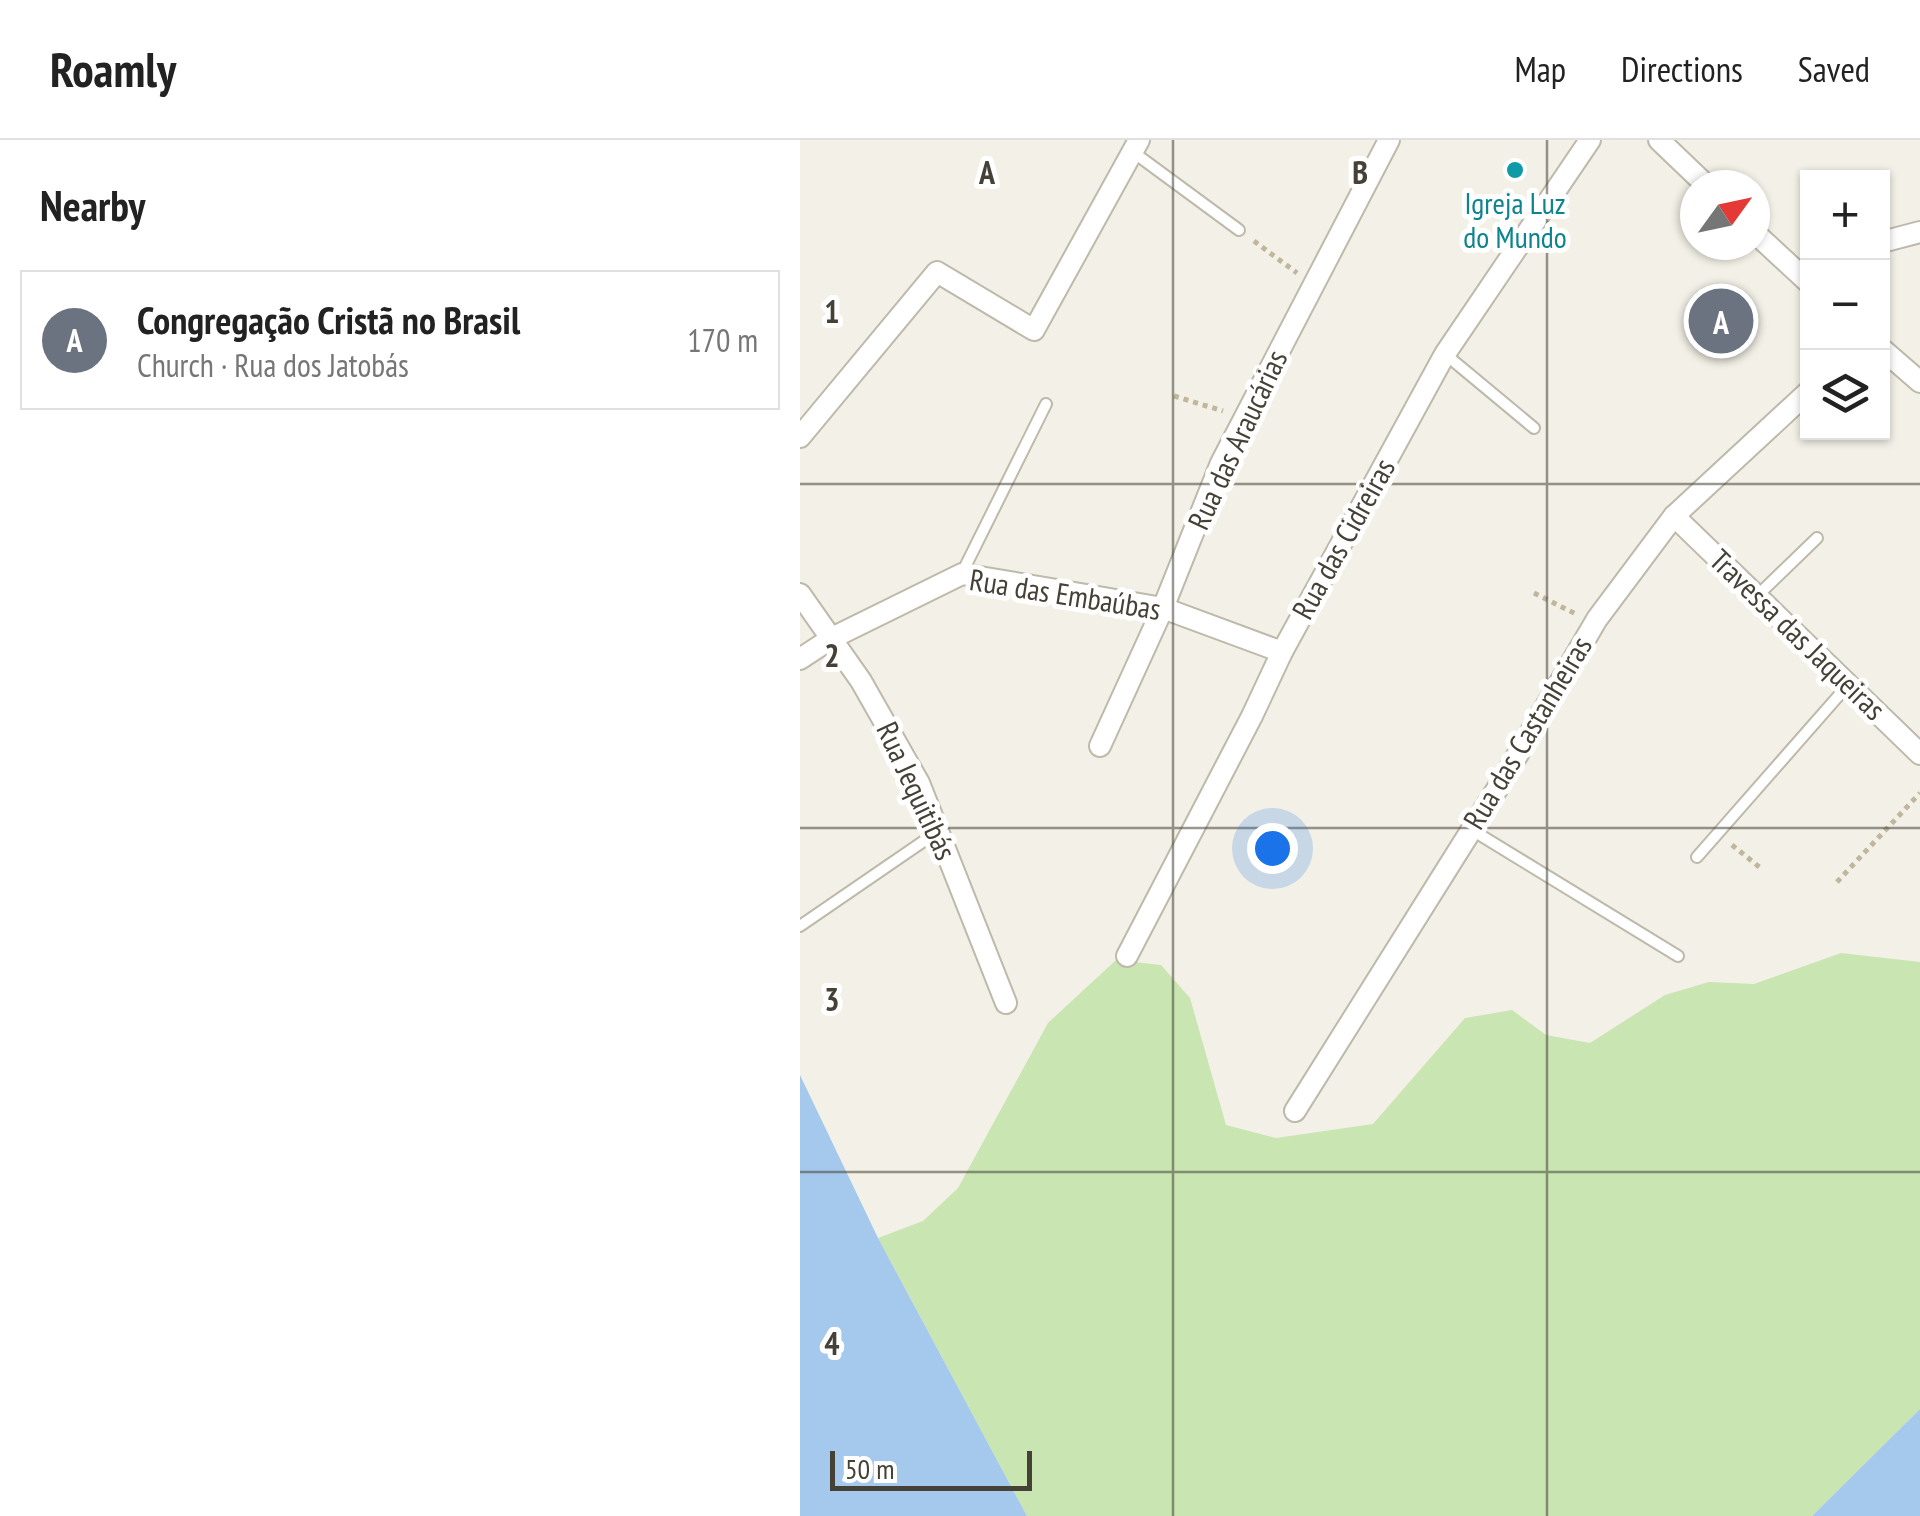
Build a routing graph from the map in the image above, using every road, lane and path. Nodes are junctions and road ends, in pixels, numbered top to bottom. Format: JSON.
{"nodes":[{"id":1,"x":1389,"y":140,"type":"edge"},
{"id":2,"x":1590,"y":140,"type":"edge"},
{"id":3,"x":1660,"y":140,"type":"edge"},
{"id":4,"x":1135,"y":146,"type":"edge"},
{"id":5,"x":1691,"y":170,"type":"edge"},
{"id":6,"x":1239,"y":230,"type":"joint"},
{"id":7,"x":1920,"y":232,"type":"edge"},
{"id":8,"x":1890,"y":240,"type":"edge"},
{"id":9,"x":1770,"y":244,"type":"edge"},
{"id":10,"x":1799,"y":265,"type":"edge"},
{"id":11,"x":1314,"y":285,"type":"junction"},
{"id":12,"x":1883,"y":350,"type":"edge"},
{"id":13,"x":1444,"y":354,"type":"junction"},
{"id":14,"x":1920,"y":382,"type":"edge"},
{"id":15,"x":1174,"y":396,"type":"dead end"},
{"id":16,"x":1800,"y":399,"type":"edge"},
{"id":17,"x":1046,"y":404,"type":"dead end"},
{"id":18,"x":1245,"y":418,"type":"junction"},
{"id":19,"x":1534,"y":428,"type":"dead end"},
{"id":20,"x":800,"y":438,"type":"edge"},
{"id":21,"x":1674,"y":516,"type":"junction"},
{"id":22,"x":1817,"y":538,"type":"dead end"},
{"id":23,"x":962,"y":574,"type":"junction"},
{"id":24,"x":1534,"y":592,"type":"dead end"},
{"id":25,"x":800,"y":594,"type":"edge"},
{"id":26,"x":1757,"y":596,"type":"junction"},
{"id":27,"x":1163,"y":608,"type":"junction"},
{"id":28,"x":1594,"y":624,"type":"junction"},
{"id":29,"x":832,"y":638,"type":"junction"},
{"id":30,"x":1282,"y":652,"type":"junction"},
{"id":31,"x":800,"y":659,"type":"edge"},
{"id":32,"x":1849,"y":685,"type":"junction"},
{"id":33,"x":1100,"y":746,"type":"dead end"},
{"id":34,"x":1920,"y":754,"type":"edge"},
{"id":35,"x":1920,"y":793,"type":"edge"},
{"id":36,"x":1471,"y":830,"type":"junction"},
{"id":37,"x":938,"y":832,"type":"junction"},
{"id":38,"x":1718,"y":833,"type":"junction"},
{"id":39,"x":1697,"y":857,"type":"dead end"},
{"id":40,"x":1763,"y":870,"type":"dead end"},
{"id":41,"x":1837,"y":882,"type":"dead end"},
{"id":42,"x":800,"y":926,"type":"edge"},
{"id":43,"x":1127,"y":956,"type":"dead end"},
{"id":44,"x":1678,"y":956,"type":"dead end"},
{"id":45,"x":1006,"y":1003,"type":"dead end"},
{"id":46,"x":1294,"y":1111,"type":"dead end"}],
"edges":[{"from":1,"to":11,"type":"street","name":"Rua das Araucárias"},
{"from":2,"to":13,"type":"street","name":"Rua das Cidreiras"},
{"from":3,"to":5,"type":"street"},
{"from":4,"to":6,"type":"lane"},
{"from":4,"to":20,"type":"street"},
{"from":6,"to":11,"type":"path"},
{"from":7,"to":8,"type":"street"},
{"from":9,"to":10,"type":"street"},
{"from":11,"to":18,"type":"street","name":"Rua das Araucárias"},
{"from":12,"to":14,"type":"street"},
{"from":13,"to":19,"type":"lane"},
{"from":13,"to":30,"type":"street","name":"Rua das Cidreiras"},
{"from":15,"to":18,"type":"path"},
{"from":16,"to":21,"type":"street","name":"Rua das Castanheiras"},
{"from":17,"to":23,"type":"lane"},
{"from":18,"to":27,"type":"street","name":"Rua das Araucárias"},
{"from":21,"to":26,"type":"street","name":"Travessa das Jaqueiras"},
{"from":21,"to":28,"type":"street","name":"Rua das Castanheiras"},
{"from":22,"to":26,"type":"lane"},
{"from":23,"to":27,"type":"street","name":"Rua das Embaúbas"},
{"from":23,"to":29,"type":"street","name":"Rua das Embaúbas"},
{"from":24,"to":28,"type":"path"},
{"from":25,"to":29,"type":"street","name":"Rua Jequitibás"},
{"from":26,"to":32,"type":"street","name":"Travessa das Jaqueiras"},
{"from":27,"to":30,"type":"street","name":"Rua das Embaúbas"},
{"from":27,"to":33,"type":"street","name":"Rua das Araucárias"},
{"from":28,"to":36,"type":"street","name":"Rua das Castanheiras"},
{"from":29,"to":31,"type":"street","name":"Rua das Embaúbas"},
{"from":29,"to":37,"type":"street","name":"Rua Jequitibás"},
{"from":30,"to":43,"type":"street","name":"Rua das Cidreiras"},
{"from":32,"to":34,"type":"street","name":"Travessa das Jaqueiras"},
{"from":32,"to":38,"type":"lane"},
{"from":35,"to":41,"type":"path"},
{"from":36,"to":44,"type":"lane"},
{"from":36,"to":46,"type":"street","name":"Rua das Castanheiras"},
{"from":37,"to":42,"type":"lane"},
{"from":37,"to":45,"type":"street","name":"Rua Jequitibás"},
{"from":38,"to":39,"type":"lane"},
{"from":38,"to":40,"type":"path"}]}
